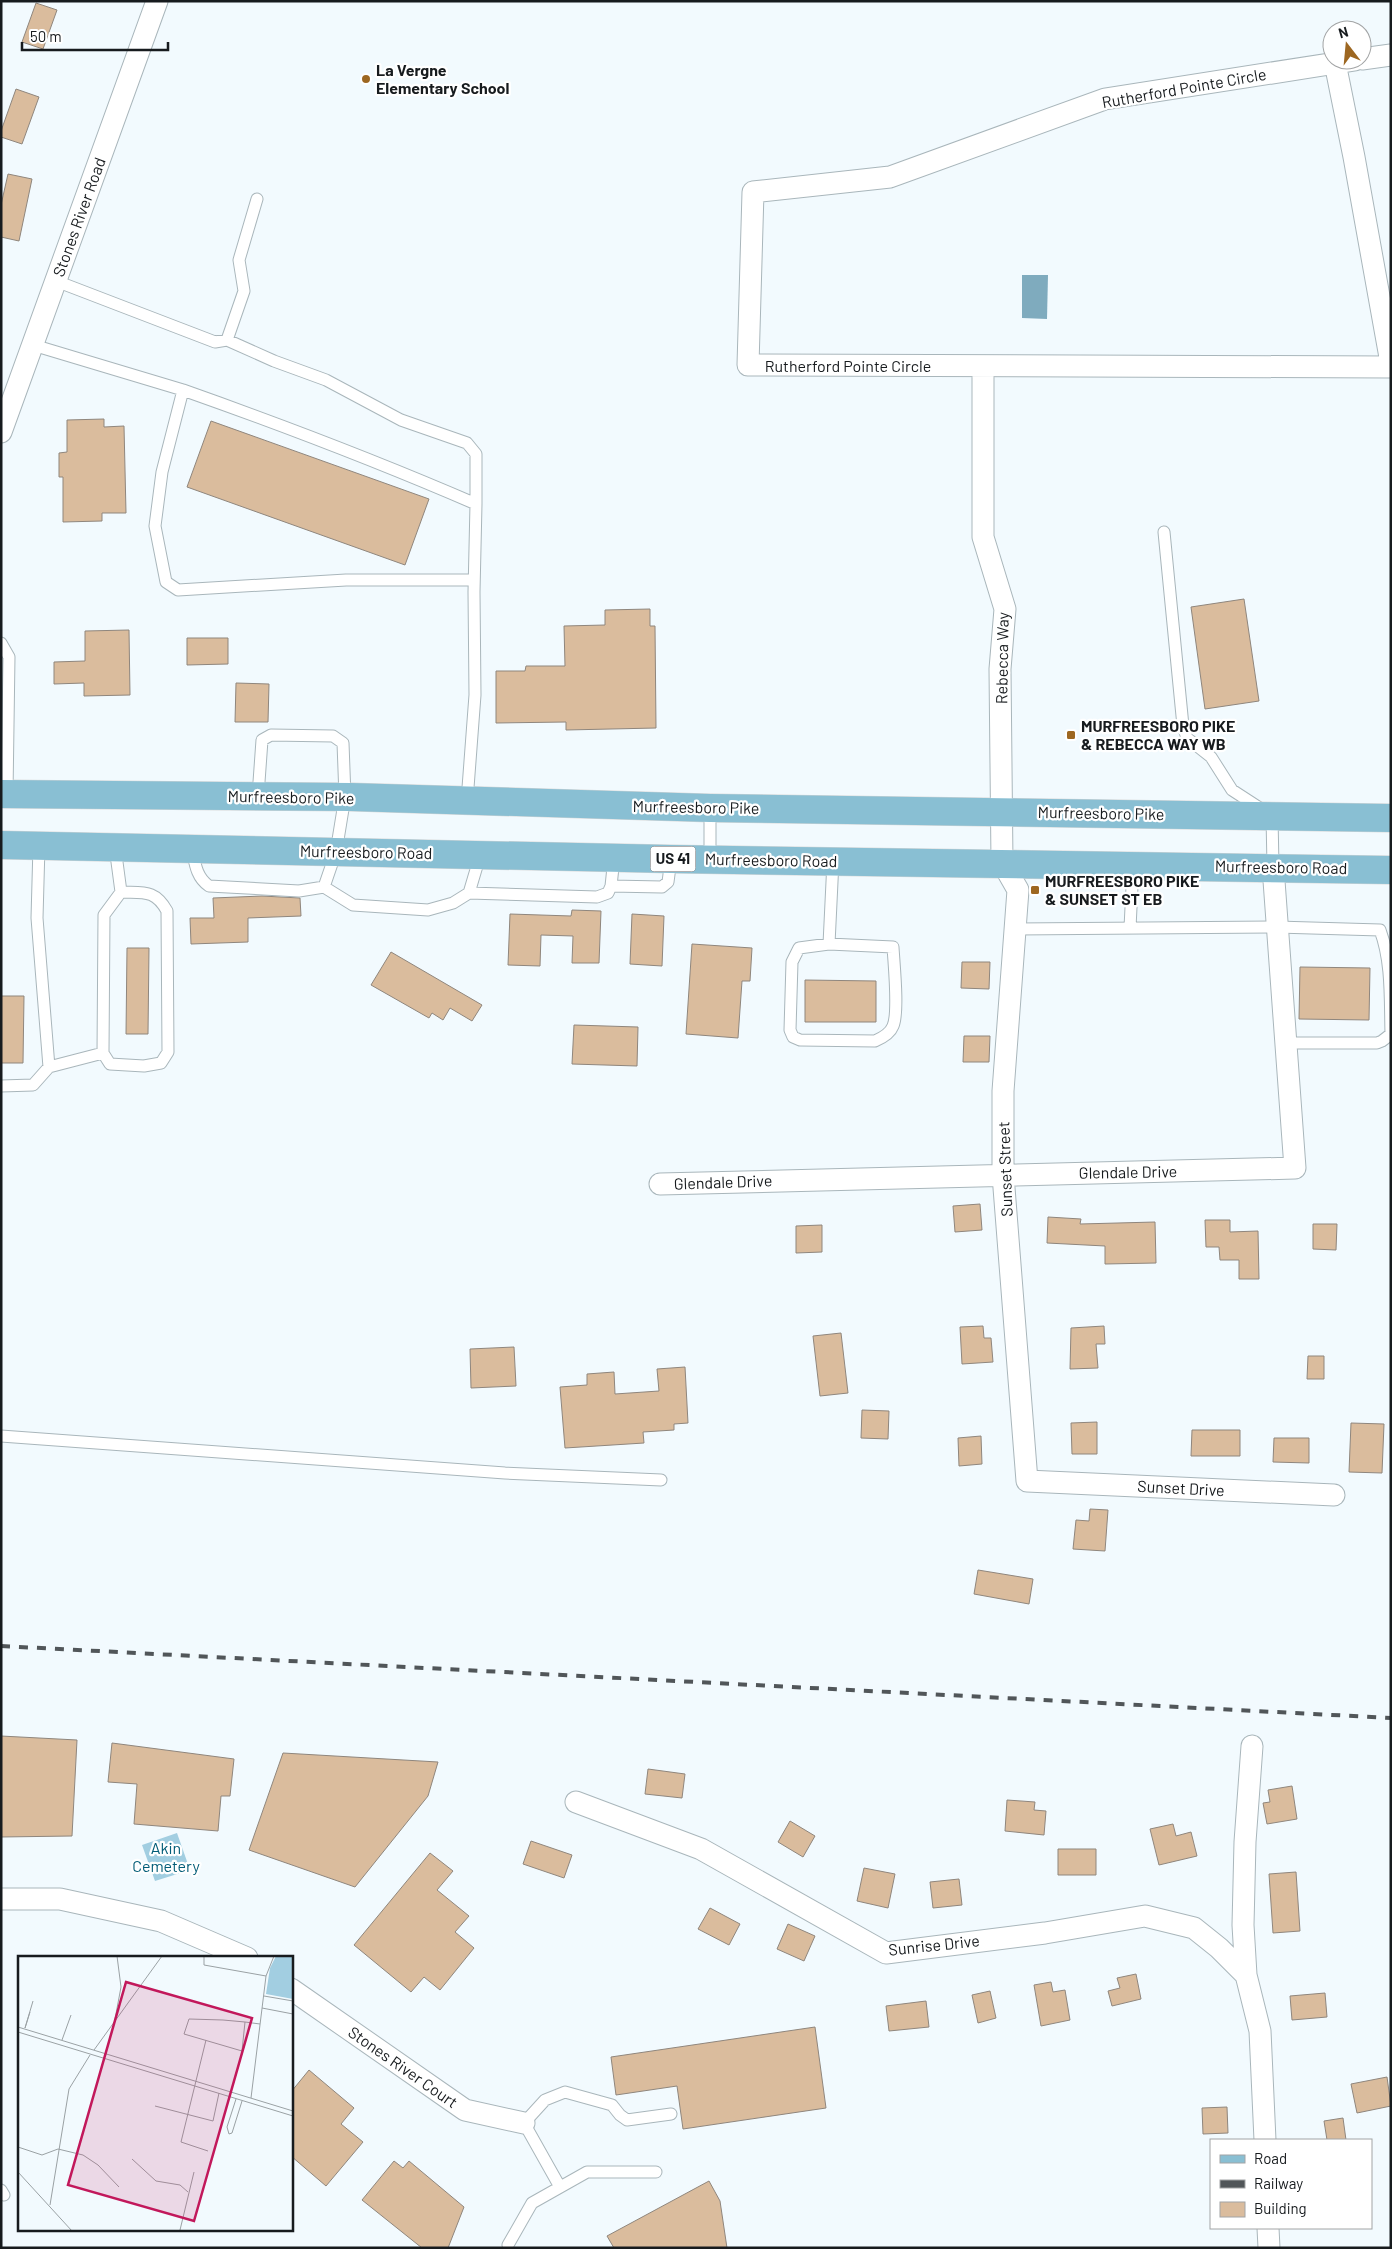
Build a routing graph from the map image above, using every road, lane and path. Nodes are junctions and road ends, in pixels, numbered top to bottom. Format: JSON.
{"nodes":[{"id":1,"x":157,"y":1,"type":"edge"},
{"id":2,"x":1391,"y":55,"type":"edge"},
{"id":3,"x":1372,"y":58,"type":"edge"},
{"id":4,"x":1322,"y":65,"type":"edge"},
{"id":5,"x":1346,"y":70,"type":"edge"},
{"id":6,"x":257,"y":199,"type":"dead end"},
{"id":7,"x":56,"y":281,"type":"junction"},
{"id":8,"x":227,"y":340,"type":"junction"},
{"id":9,"x":33,"y":344,"type":"junction"},
{"id":10,"x":1391,"y":363,"type":"edge"},
{"id":11,"x":983,"y":366,"type":"junction"},
{"id":12,"x":1391,"y":367,"type":"edge"},
{"id":13,"x":183,"y":390,"type":"junction"},
{"id":14,"x":1,"y":432,"type":"edge"},
{"id":15,"x":476,"y":504,"type":"junction"},
{"id":16,"x":1164,"y":532,"type":"dead end"},
{"id":17,"x":474,"y":580,"type":"junction"},
{"id":18,"x":1,"y":643,"type":"edge"},
{"id":19,"x":4,"y":750,"type":"edge"},
{"id":20,"x":4,"y":794,"type":"edge"},
{"id":21,"x":258,"y":796,"type":"junction"},
{"id":22,"x":345,"y":797,"type":"junction"},
{"id":23,"x":467,"y":800,"type":"junction"},
{"id":24,"x":710,"y":808,"type":"junction"},
{"id":25,"x":1002,"y":812,"type":"junction"},
{"id":26,"x":1272,"y":816,"type":"junction"},
{"id":27,"x":1391,"y":818,"type":"edge"},
{"id":28,"x":1,"y":845,"type":"edge"},
{"id":29,"x":39,"y":846,"type":"junction"},
{"id":30,"x":115,"y":847,"type":"junction"},
{"id":31,"x":192,"y":849,"type":"junction"},
{"id":32,"x":336,"y":852,"type":"junction"},
{"id":33,"x":481,"y":855,"type":"junction"},
{"id":34,"x":614,"y":858,"type":"junction"},
{"id":35,"x":671,"y":859,"type":"junction"},
{"id":36,"x":710,"y":859,"type":"junction"},
{"id":37,"x":833,"y":861,"type":"junction"},
{"id":38,"x":1002,"y":862,"type":"junction"},
{"id":39,"x":1134,"y":864,"type":"junction"},
{"id":40,"x":1273,"y":867,"type":"junction"},
{"id":41,"x":1391,"y":870,"type":"edge"},
{"id":42,"x":611,"y":886,"type":"junction"},
{"id":43,"x":324,"y":887,"type":"junction"},
{"id":44,"x":121,"y":892,"type":"junction"},
{"id":45,"x":469,"y":893,"type":"junction"},
{"id":46,"x":1277,"y":927,"type":"junction"},
{"id":47,"x":1130,"y":928,"type":"junction"},
{"id":48,"x":1015,"y":929,"type":"junction"},
{"id":49,"x":829,"y":944,"type":"junction"},
{"id":50,"x":1391,"y":1034,"type":"edge"},
{"id":51,"x":1286,"y":1043,"type":"junction"},
{"id":52,"x":103,"y":1053,"type":"junction"},
{"id":53,"x":49,"y":1067,"type":"junction"},
{"id":54,"x":1,"y":1086,"type":"edge"},
{"id":55,"x":1003,"y":1175,"type":"junction"},
{"id":56,"x":660,"y":1184,"type":"dead end"},
{"id":57,"x":1,"y":1436,"type":"edge"},
{"id":58,"x":661,"y":1480,"type":"dead end"},
{"id":59,"x":1027,"y":1481,"type":"joint"},
{"id":60,"x":1334,"y":1494,"type":"dead end"},
{"id":61,"x":1252,"y":1746,"type":"dead end"},
{"id":62,"x":576,"y":1802,"type":"dead end"},
{"id":63,"x":1,"y":1899,"type":"edge"},
{"id":64,"x":242,"y":1956,"type":"edge"},
{"id":65,"x":1246,"y":1975,"type":"junction"},
{"id":66,"x":292,"y":1990,"type":"edge"},
{"id":67,"x":671,"y":2114,"type":"dead end"},
{"id":68,"x":524,"y":2123,"type":"junction"},
{"id":69,"x":1265,"y":2139,"type":"edge"},
{"id":70,"x":656,"y":2172,"type":"dead end"},
{"id":71,"x":560,"y":2187,"type":"junction"},
{"id":72,"x":1268,"y":2229,"type":"edge"},
{"id":73,"x":508,"y":2245,"type":"dead end"},
{"id":74,"x":1269,"y":2248,"type":"edge"}],
"edges":[{"from":1,"to":7,"type":"street","name":"Stones River Road"},
{"from":2,"to":3,"type":"street"},
{"from":4,"to":11,"type":"street","name":"Rutherford Pointe Circle"},
{"from":5,"to":10,"type":"street","name":"Rutherford Pointe Circle"},
{"from":6,"to":8,"type":"lane"},
{"from":7,"to":8,"type":"lane"},
{"from":7,"to":9,"type":"street","name":"Stones River Road"},
{"from":8,"to":15,"type":"lane"},
{"from":9,"to":13,"type":"lane"},
{"from":9,"to":14,"type":"street","name":"Stones River Road"},
{"from":11,"to":12,"type":"street","name":"Rutherford Pointe Circle"},
{"from":11,"to":25,"type":"street","name":"Rebecca Way"},
{"from":13,"to":15,"type":"lane"},
{"from":13,"to":17,"type":"lane"},
{"from":15,"to":17,"type":"lane"},
{"from":16,"to":26,"type":"lane"},
{"from":17,"to":23,"type":"lane"},
{"from":18,"to":19,"type":"lane"},
{"from":19,"to":20,"type":"lane"},
{"from":20,"to":21,"type":"main road","name":"Murfreesboro Pike"},
{"from":21,"to":22,"type":"main road","name":"Murfreesboro Pike"},
{"from":21,"to":22,"type":"lane"},
{"from":22,"to":23,"type":"main road","name":"Murfreesboro Pike"},
{"from":22,"to":32,"type":"lane"},
{"from":23,"to":24,"type":"main road","name":"Murfreesboro Pike"},
{"from":24,"to":25,"type":"main road","name":"Murfreesboro Pike"},
{"from":24,"to":36,"type":"lane"},
{"from":25,"to":26,"type":"main road","name":"Murfreesboro Pike"},
{"from":25,"to":38,"type":"street","name":"Rebecca Way"},
{"from":26,"to":27,"type":"main road","name":"Murfreesboro Pike"},
{"from":26,"to":40,"type":"lane"},
{"from":28,"to":29,"type":"main road","name":"Murfreesboro Road","number":"US 41"},
{"from":29,"to":30,"type":"main road","name":"Murfreesboro Road","number":"US 41"},
{"from":29,"to":53,"type":"lane"},
{"from":30,"to":31,"type":"main road","name":"Murfreesboro Road","number":"US 41"},
{"from":30,"to":44,"type":"lane"},
{"from":31,"to":32,"type":"main road","name":"Murfreesboro Road","number":"US 41"},
{"from":31,"to":43,"type":"lane"},
{"from":32,"to":33,"type":"main road","name":"Murfreesboro Road","number":"US 41"},
{"from":32,"to":43,"type":"lane"},
{"from":33,"to":34,"type":"main road","name":"Murfreesboro Road","number":"US 41"},
{"from":33,"to":45,"type":"lane"},
{"from":34,"to":35,"type":"main road","name":"Murfreesboro Road","number":"US 41"},
{"from":34,"to":42,"type":"lane"},
{"from":35,"to":36,"type":"main road","name":"Murfreesboro Road","number":"US 41"},
{"from":35,"to":42,"type":"lane"},
{"from":36,"to":37,"type":"main road","name":"Murfreesboro Road","number":"US 41"},
{"from":37,"to":38,"type":"main road","name":"Murfreesboro Road","number":"US 41"},
{"from":37,"to":49,"type":"lane"},
{"from":38,"to":39,"type":"main road","name":"Murfreesboro Road","number":"US 41"},
{"from":38,"to":48,"type":"street","name":"Sunset Street"},
{"from":39,"to":40,"type":"main road","name":"Murfreesboro Road","number":"US 41"},
{"from":39,"to":47,"type":"lane"},
{"from":40,"to":41,"type":"main road","name":"Murfreesboro Road","number":"US 41"},
{"from":40,"to":46,"type":"street","name":"Glendale Drive"},
{"from":42,"to":45,"type":"lane"},
{"from":43,"to":45,"type":"lane"},
{"from":44,"to":52,"type":"lane"},
{"from":44,"to":52,"type":"lane"},
{"from":46,"to":47,"type":"lane"},
{"from":46,"to":50,"type":"lane"},
{"from":46,"to":51,"type":"street","name":"Glendale Drive"},
{"from":47,"to":48,"type":"lane"},
{"from":48,"to":55,"type":"street","name":"Sunset Street"},
{"from":49,"to":49,"type":"lane"},
{"from":50,"to":51,"type":"lane"},
{"from":51,"to":55,"type":"street","name":"Glendale Drive"},
{"from":52,"to":53,"type":"lane"},
{"from":53,"to":54,"type":"lane"},
{"from":55,"to":56,"type":"street","name":"Glendale Drive"},
{"from":55,"to":59,"type":"street","name":"Sunset Street"},
{"from":57,"to":58,"type":"lane"},
{"from":59,"to":60,"type":"street","name":"Sunset Drive"},
{"from":61,"to":65,"type":"street"},
{"from":62,"to":65,"type":"street","name":"Sunrise Drive"},
{"from":63,"to":64,"type":"street"},
{"from":65,"to":69,"type":"street"},
{"from":66,"to":68,"type":"street","name":"Stones River Court"},
{"from":67,"to":68,"type":"lane"},
{"from":68,"to":71,"type":"lane"},
{"from":70,"to":71,"type":"lane"},
{"from":71,"to":73,"type":"lane"},
{"from":72,"to":74,"type":"street"}]}
